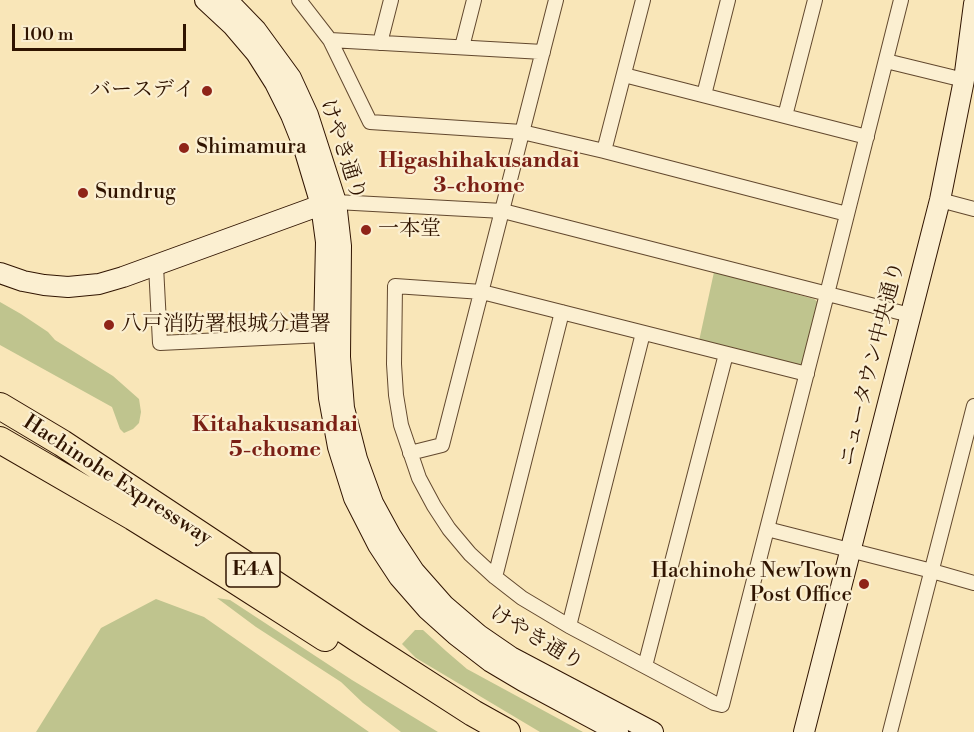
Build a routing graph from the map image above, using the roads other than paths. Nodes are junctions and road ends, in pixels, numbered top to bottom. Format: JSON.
{"nodes":[{"id":1,"x":205,"y":0,"type":"edge"},
{"id":2,"x":227,"y":0,"type":"edge"},
{"id":3,"x":298,"y":0,"type":"edge"},
{"id":4,"x":391,"y":0,"type":"edge"},
{"id":5,"x":474,"y":0,"type":"edge"},
{"id":6,"x":556,"y":0,"type":"edge"},
{"id":7,"x":643,"y":0,"type":"edge"},
{"id":8,"x":728,"y":0,"type":"edge"},
{"id":9,"x":815,"y":0,"type":"edge"},
{"id":10,"x":901,"y":0,"type":"edge"},
{"id":11,"x":974,"y":4,"type":"edge"},
{"id":12,"x":330,"y":40,"type":"junction"},
{"id":13,"x":380,"y":43,"type":"junction"},
{"id":14,"x":462,"y":47,"type":"junction"},
{"id":15,"x":543,"y":52,"type":"junction"},
{"id":16,"x":886,"y":61,"type":"junction"},
{"id":17,"x":624,"y":75,"type":"junction"},
{"id":18,"x":963,"y":80,"type":"junction"},
{"id":19,"x":704,"y":95,"type":"junction"},
{"id":20,"x":785,"y":116,"type":"junction"},
{"id":21,"x":522,"y":132,"type":"junction"},
{"id":22,"x":867,"y":137,"type":"junction"},
{"id":23,"x":604,"y":151,"type":"junction"},
{"id":24,"x":940,"y":200,"type":"junction"},
{"id":25,"x":329,"y":203,"type":"junction"},
{"id":26,"x":974,"y":208,"type":"edge"},
{"id":27,"x":503,"y":211,"type":"junction"},
{"id":28,"x":847,"y":214,"type":"junction"},
{"id":29,"x":156,"y":266,"type":"junction"},
{"id":30,"x":0,"y":273,"type":"edge"},
{"id":31,"x":482,"y":292,"type":"junction"},
{"id":32,"x":827,"y":294,"type":"junction"},
{"id":33,"x":562,"y":312,"type":"junction"},
{"id":34,"x":910,"y":315,"type":"junction"},
{"id":35,"x":643,"y":333,"type":"junction"},
{"id":36,"x":324,"y":335,"type":"junction"},
{"id":37,"x":726,"y":354,"type":"junction"},
{"id":38,"x":807,"y":374,"type":"junction"},
{"id":39,"x":0,"y":406,"type":"edge"},
{"id":40,"x":974,"y":406,"type":"edge"},
{"id":41,"x":0,"y":440,"type":"edge"},
{"id":42,"x":410,"y":453,"type":"junction"},
{"id":43,"x":767,"y":530,"type":"junction"},
{"id":44,"x":851,"y":550,"type":"junction"},
{"id":45,"x":932,"y":571,"type":"junction"},
{"id":46,"x":495,"y":577,"type":"junction"},
{"id":47,"x":974,"y":583,"type":"edge"},
{"id":48,"x":569,"y":626,"type":"junction"},
{"id":49,"x":645,"y":666,"type":"junction"},
{"id":50,"x":472,"y":732,"type":"edge"},
{"id":51,"x":507,"y":732,"type":"edge"},
{"id":52,"x":618,"y":732,"type":"edge"},
{"id":53,"x":653,"y":732,"type":"edge"},
{"id":54,"x":804,"y":732,"type":"edge"},
{"id":55,"x":890,"y":732,"type":"edge"}],
"edges":[{"from":1,"to":25,"type":"street","name":"けやき通り"},
{"from":2,"to":25,"type":"street","name":"けやき通り"},
{"from":3,"to":12,"type":"street"},
{"from":4,"to":13,"type":"street"},
{"from":5,"to":14,"type":"street"},
{"from":6,"to":15,"type":"street"},
{"from":7,"to":17,"type":"street"},
{"from":8,"to":19,"type":"street"},
{"from":9,"to":20,"type":"street"},
{"from":10,"to":16,"type":"street"},
{"from":11,"to":18,"type":"street","name":"ニュータウン中央通り"},
{"from":12,"to":13,"type":"street"},
{"from":12,"to":21,"type":"street"},
{"from":13,"to":14,"type":"street"},
{"from":14,"to":15,"type":"street"},
{"from":15,"to":21,"type":"street"},
{"from":16,"to":18,"type":"street"},
{"from":16,"to":22,"type":"street"},
{"from":17,"to":19,"type":"street"},
{"from":17,"to":23,"type":"street"},
{"from":18,"to":24,"type":"street","name":"ニュータウン中央通り"},
{"from":19,"to":20,"type":"street"},
{"from":20,"to":22,"type":"street"},
{"from":21,"to":23,"type":"street"},
{"from":21,"to":27,"type":"street"},
{"from":22,"to":28,"type":"street"},
{"from":23,"to":28,"type":"street"},
{"from":24,"to":26,"type":"street"},
{"from":24,"to":34,"type":"street","name":"ニュータウン中央通り"},
{"from":25,"to":27,"type":"street"},
{"from":25,"to":29,"type":"street"},
{"from":25,"to":36,"type":"street","name":"けやき通り"},
{"from":25,"to":53,"type":"street","name":"けやき通り"},
{"from":27,"to":31,"type":"street"},
{"from":27,"to":32,"type":"street"},
{"from":28,"to":32,"type":"street"},
{"from":29,"to":30,"type":"street"},
{"from":29,"to":36,"type":"street"},
{"from":31,"to":33,"type":"street"},
{"from":31,"to":42,"type":"street"},
{"from":31,"to":42,"type":"street"},
{"from":32,"to":34,"type":"street"},
{"from":32,"to":38,"type":"street"},
{"from":33,"to":35,"type":"street"},
{"from":33,"to":46,"type":"street"},
{"from":34,"to":44,"type":"street","name":"ニュータウン中央通り"},
{"from":35,"to":37,"type":"street"},
{"from":35,"to":48,"type":"street"},
{"from":36,"to":52,"type":"street","name":"けやき通り"},
{"from":37,"to":38,"type":"street"},
{"from":37,"to":49,"type":"street"},
{"from":38,"to":43,"type":"street"},
{"from":39,"to":51,"type":"highway","name":"Hachinohe Expressway","number":"E4A"},
{"from":40,"to":45,"type":"street"},
{"from":41,"to":50,"type":"highway","name":"Hachinohe Expressway","number":"E4A"},
{"from":42,"to":46,"type":"street"},
{"from":43,"to":44,"type":"street"},
{"from":43,"to":49,"type":"street"},
{"from":44,"to":45,"type":"street"},
{"from":44,"to":54,"type":"street","name":"ニュータウン中央通り"},
{"from":45,"to":47,"type":"street"},
{"from":45,"to":55,"type":"street"},
{"from":46,"to":48,"type":"street"},
{"from":48,"to":49,"type":"street"}]}
